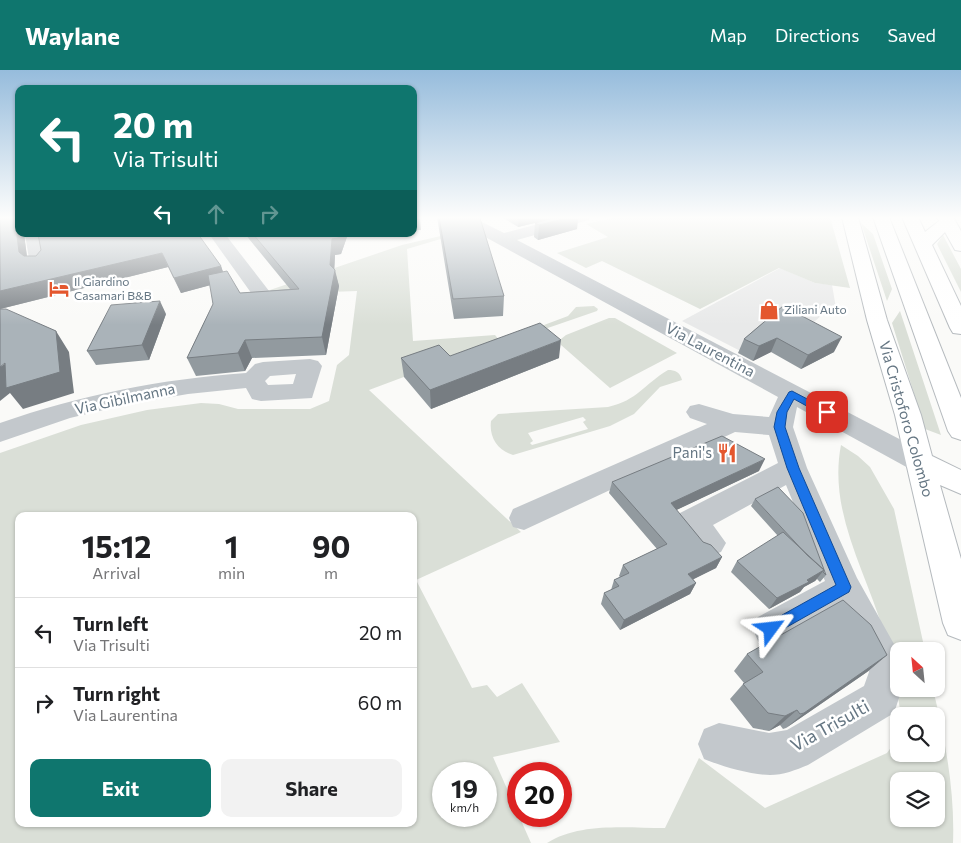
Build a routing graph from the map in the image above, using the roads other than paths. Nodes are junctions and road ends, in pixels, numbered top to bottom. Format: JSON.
{"nodes":[{"id":1,"x":37,"y":253,"type":"edge"},
{"id":2,"x":231,"y":253,"type":"edge"},
{"id":3,"x":528,"y":253,"type":"edge"},
{"id":4,"x":859,"y":253,"type":"edge"},
{"id":5,"x":895,"y":253,"type":"edge"},
{"id":6,"x":928,"y":253,"type":"edge"},
{"id":7,"x":39,"y":265,"type":"edge"},
{"id":8,"x":910,"y":292,"type":"junction"},
{"id":9,"x":266,"y":300,"type":"edge"},
{"id":10,"x":953,"y":300,"type":"edge"},
{"id":11,"x":877,"y":320,"type":"junction"},
{"id":12,"x":961,"y":328,"type":"edge"},
{"id":13,"x":253,"y":380,"type":"dead end"},
{"id":14,"x":792,"y":394,"type":"junction"},
{"id":15,"x":699,"y":412,"type":"dead end"},
{"id":16,"x":731,"y":422,"type":"junction"},
{"id":17,"x":780,"y":427,"type":"junction"},
{"id":18,"x":961,"y":431,"type":"edge"},
{"id":19,"x":0,"y":433,"type":"edge"},
{"id":20,"x":920,"y":462,"type":"junction"},
{"id":21,"x":793,"y":468,"type":"junction"},
{"id":22,"x":961,"y":484,"type":"edge"},
{"id":23,"x":524,"y":518,"type":"dead end"},
{"id":24,"x":710,"y":543,"type":"edge"},
{"id":25,"x":844,"y":587,"type":"junction"},
{"id":26,"x":961,"y":623,"type":"edge"},
{"id":27,"x":771,"y":629,"type":"dead end"},
{"id":28,"x":719,"y":744,"type":"dead end"}],
"edges":[{"from":1,"to":7,"type":"street"},
{"from":2,"to":9,"type":"street"},
{"from":3,"to":14,"type":"street","name":"Via Laurentina"},
{"from":4,"to":11,"type":"main road","name":"Via Cristoforo Colombo"},
{"from":5,"to":8,"type":"main road"},
{"from":6,"to":10,"type":"main road"},
{"from":8,"to":11,"type":"main road"},
{"from":8,"to":18,"type":"main road"},
{"from":10,"to":12,"type":"main road"},
{"from":11,"to":20,"type":"main road","name":"Via Cristoforo Colombo"},
{"from":13,"to":19,"type":"street","name":"Via Gibilmanna"},
{"from":14,"to":17,"type":"street"},
{"from":14,"to":20,"type":"street","name":"Via Laurentina"},
{"from":15,"to":16,"type":"street"},
{"from":16,"to":17,"type":"street"},
{"from":16,"to":23,"type":"street"},
{"from":17,"to":21,"type":"street","name":"Via Trisulti"},
{"from":20,"to":22,"type":"main road","name":"Via Laurentina"},
{"from":20,"to":26,"type":"main road","name":"Via Cristoforo Colombo"},
{"from":21,"to":24,"type":"street"},
{"from":21,"to":25,"type":"street","name":"Via Trisulti"},
{"from":25,"to":27,"type":"street"},
{"from":25,"to":28,"type":"street","name":"Via Trisulti"}]}
